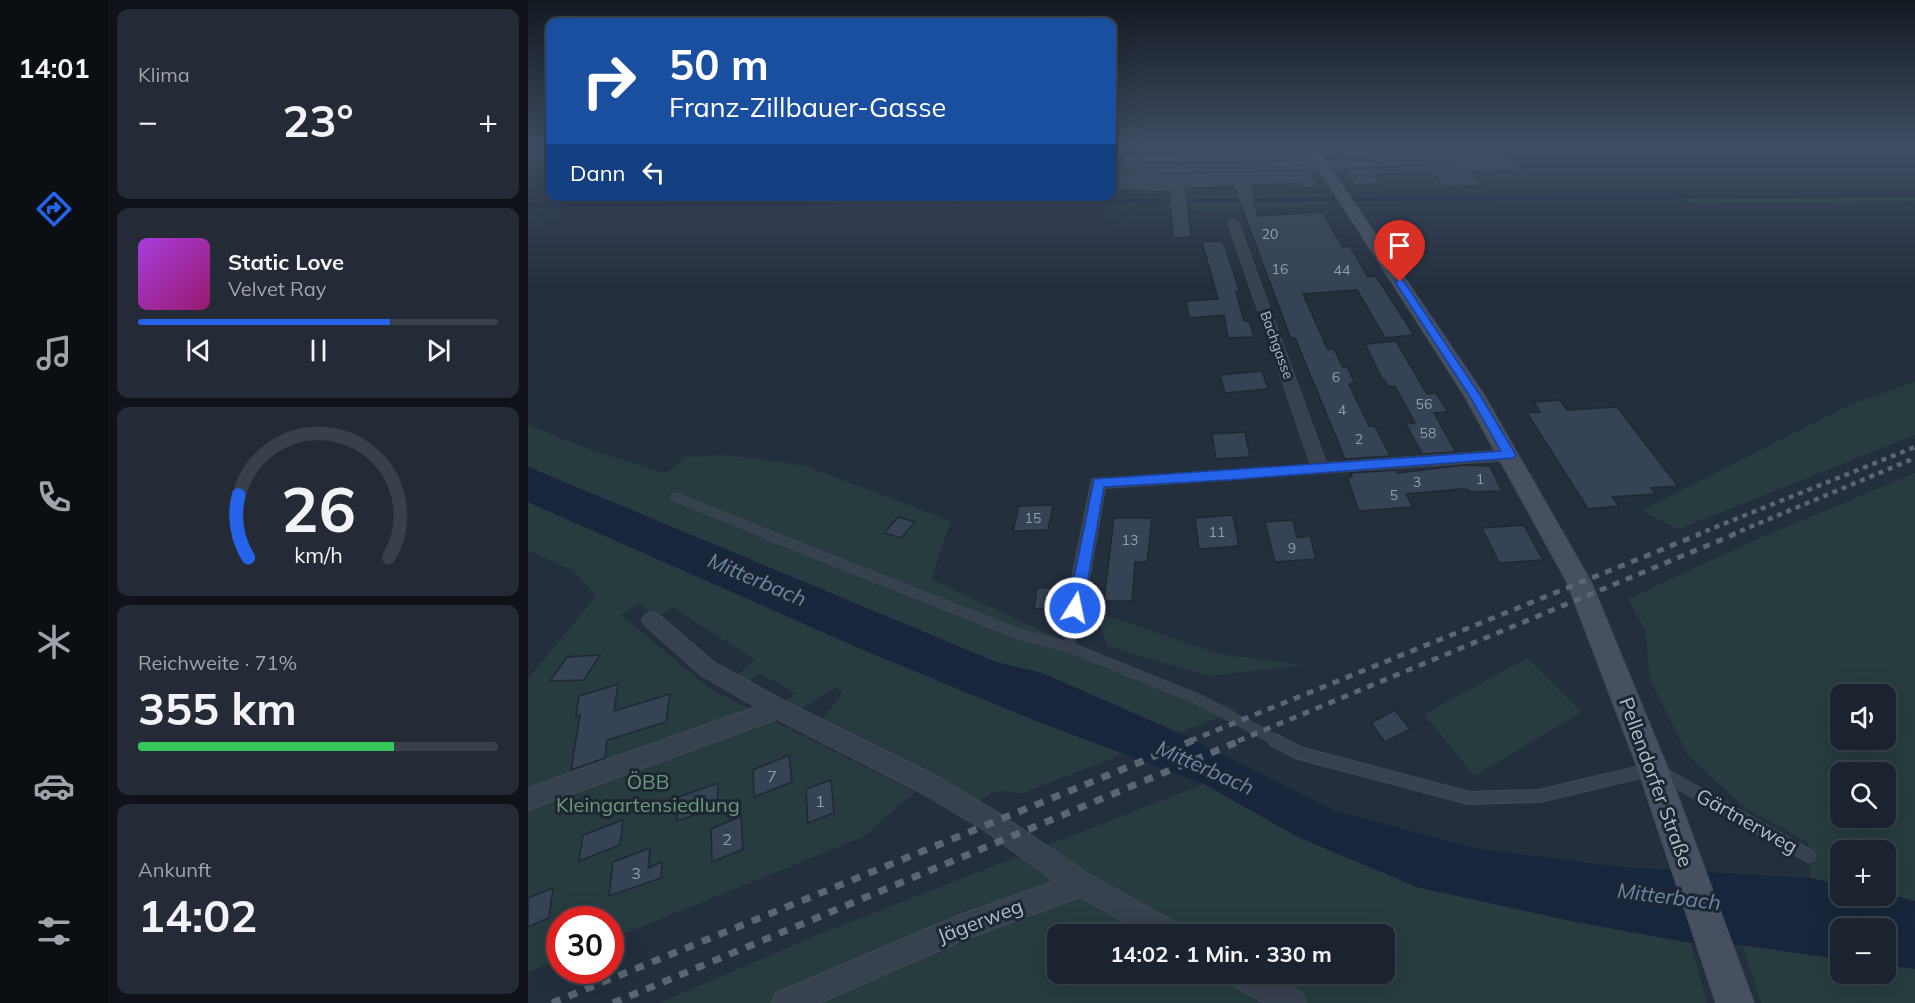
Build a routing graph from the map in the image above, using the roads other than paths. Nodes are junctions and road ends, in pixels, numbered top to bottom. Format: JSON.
{"nodes":[{"id":1,"x":1339,"y":191,"type":"edge"},
{"id":2,"x":1233,"y":222,"type":"dead end"},
{"id":3,"x":1509,"y":455,"type":"junction"},
{"id":4,"x":1320,"y":468,"type":"junction"},
{"id":5,"x":675,"y":497,"type":"dead end"},
{"id":6,"x":1075,"y":608,"type":"joint"},
{"id":7,"x":652,"y":620,"type":"dead end"},
{"id":8,"x":1069,"y":647,"type":"junction"},
{"id":9,"x":778,"y":710,"type":"junction"},
{"id":10,"x":1657,"y":782,"type":"junction"},
{"id":11,"x":528,"y":799,"type":"edge"},
{"id":12,"x":1809,"y":856,"type":"dead end"},
{"id":13,"x":1081,"y":884,"type":"junction"},
{"id":14,"x":1153,"y":924,"type":"edge"},
{"id":15,"x":1258,"y":984,"type":"edge"},
{"id":16,"x":786,"y":1003,"type":"edge"},
{"id":17,"x":1292,"y":1003,"type":"edge"},
{"id":18,"x":1735,"y":1003,"type":"edge"}],
"edges":[{"from":1,"to":3,"type":"street","name":"Pellendorfer Straße"},
{"from":2,"to":4,"type":"street","name":"Bachgasse"},
{"from":3,"to":4,"type":"street"},
{"from":3,"to":10,"type":"street","name":"Pellendorfer Straße"},
{"from":4,"to":6,"type":"street"},
{"from":5,"to":8,"type":"lane"},
{"from":6,"to":8,"type":"lane"},
{"from":7,"to":9,"type":"street"},
{"from":8,"to":10,"type":"lane"},
{"from":9,"to":11,"type":"street"},
{"from":9,"to":13,"type":"street"},
{"from":10,"to":12,"type":"lane","name":"Gärtnerweg"},
{"from":10,"to":18,"type":"street","name":"Pellendorfer Straße"},
{"from":13,"to":14,"type":"street"},
{"from":13,"to":16,"type":"street","name":"Jägerweg"},
{"from":15,"to":17,"type":"street"}]}
